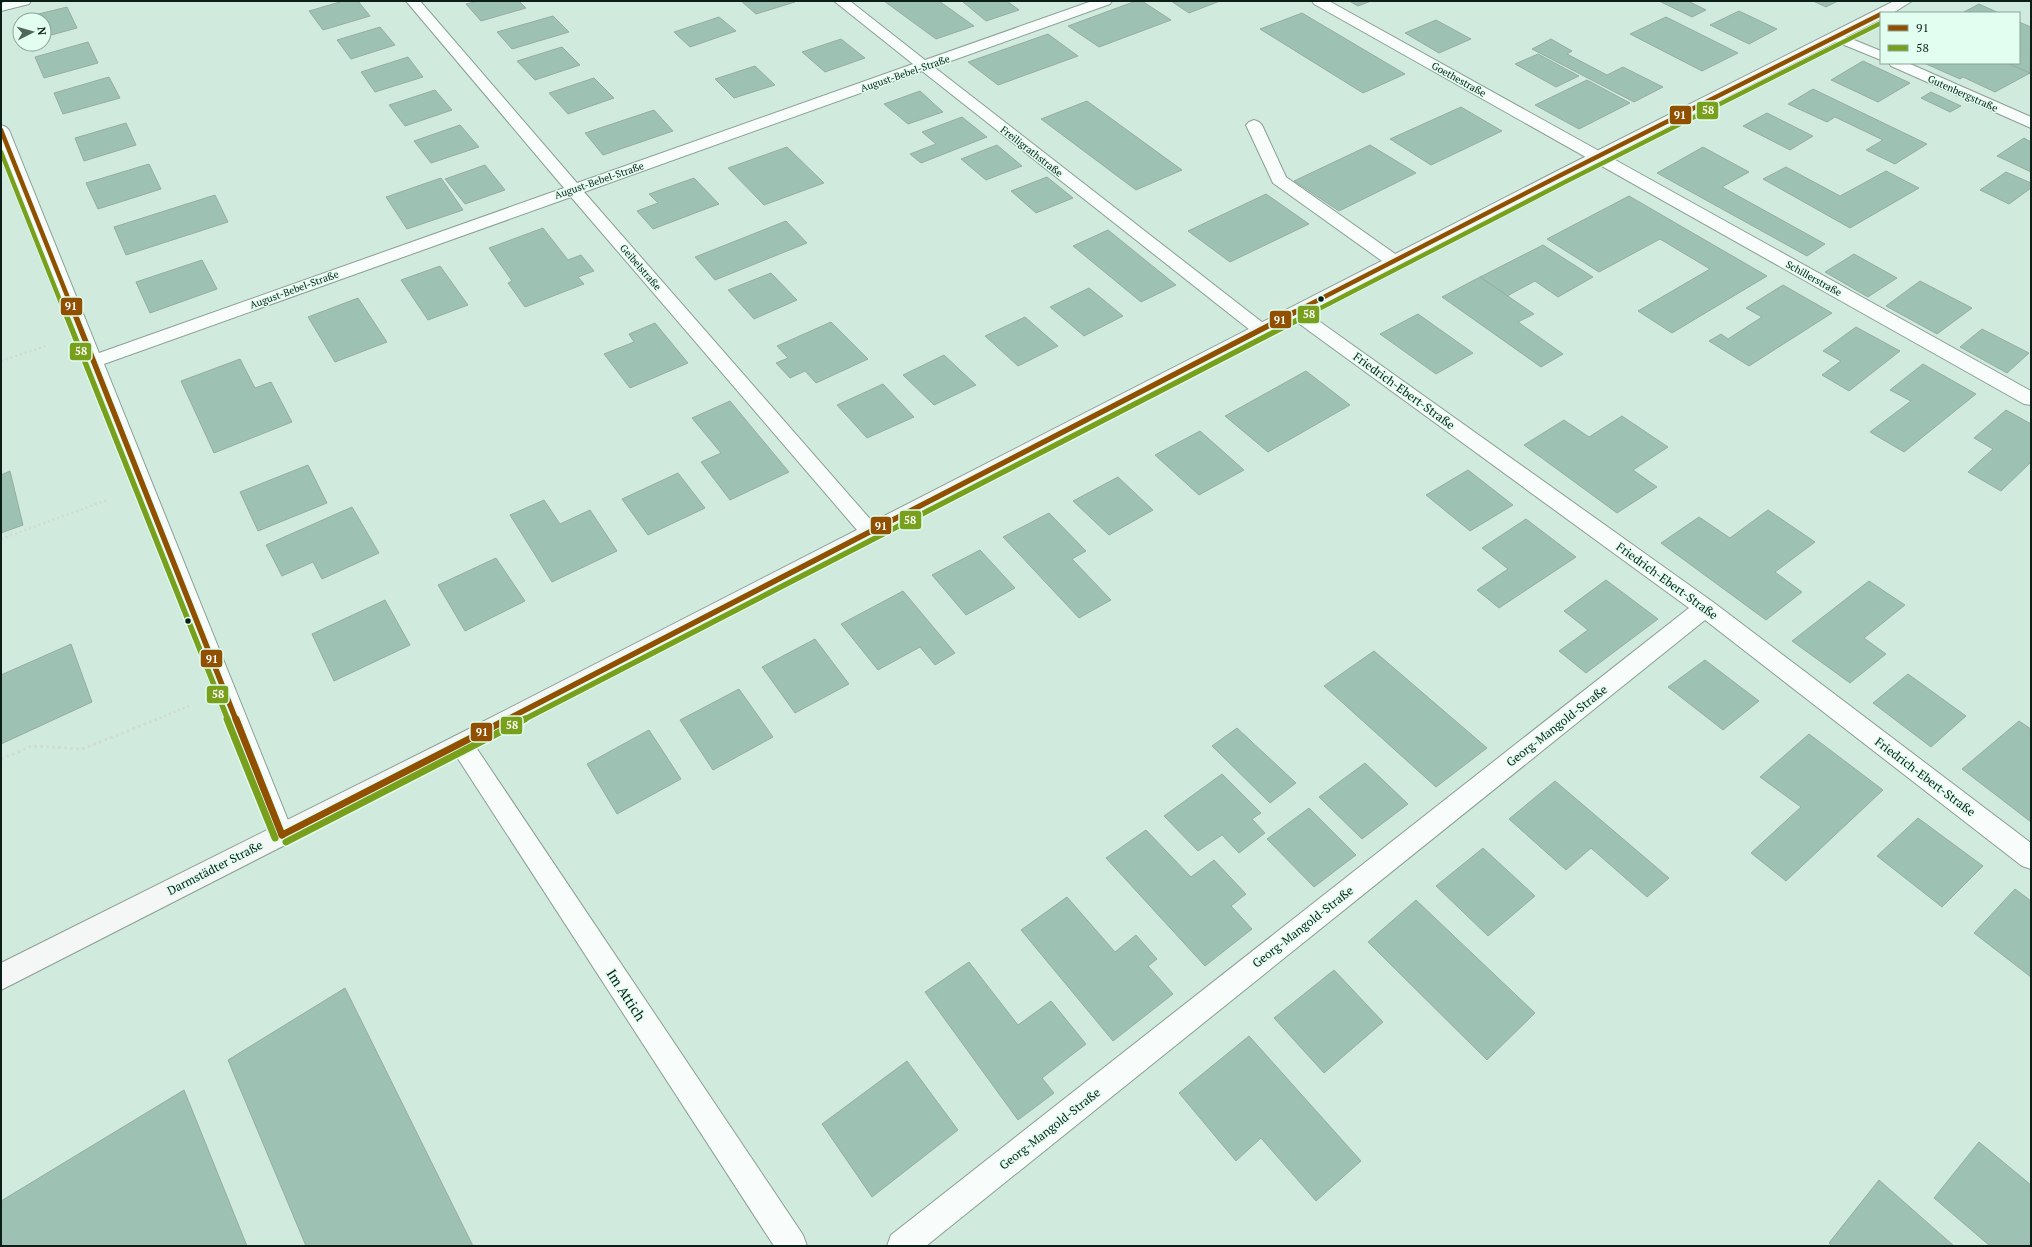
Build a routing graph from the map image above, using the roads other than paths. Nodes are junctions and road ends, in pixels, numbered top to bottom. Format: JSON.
{"nodes":[{"id":1,"x":24,"y":1,"type":"edge"},
{"id":2,"x":413,"y":1,"type":"edge"},
{"id":3,"x":841,"y":1,"type":"edge"},
{"id":4,"x":1105,"y":1,"type":"edge"},
{"id":5,"x":1320,"y":1,"type":"edge"},
{"id":6,"x":1905,"y":1,"type":"edge"},
{"id":7,"x":1,"y":7,"type":"edge"},
{"id":8,"x":1884,"y":12,"type":"edge"},
{"id":9,"x":1880,"y":14,"type":"edge"},
{"id":10,"x":1837,"y":37,"type":"junction"},
{"id":11,"x":1880,"y":56,"type":"edge"},
{"id":12,"x":1898,"y":64,"type":"edge"},
{"id":13,"x":925,"y":66,"type":"junction"},
{"id":14,"x":2031,"y":123,"type":"edge"},
{"id":15,"x":1254,"y":125,"type":"dead end"},
{"id":16,"x":1,"y":130,"type":"edge"},
{"id":17,"x":1598,"y":157,"type":"junction"},
{"id":18,"x":573,"y":189,"type":"junction"},
{"id":19,"x":1395,"y":262,"type":"junction"},
{"id":20,"x":1296,"y":312,"type":"junction"},
{"id":21,"x":1262,"y":330,"type":"junction"},
{"id":22,"x":94,"y":361,"type":"junction"},
{"id":23,"x":2031,"y":399,"type":"edge"},
{"id":24,"x":870,"y":532,"type":"junction"},
{"id":25,"x":1705,"y":608,"type":"junction"},
{"id":26,"x":461,"y":744,"type":"junction"},
{"id":27,"x":282,"y":835,"type":"junction"},
{"id":28,"x":2031,"y":858,"type":"edge"},
{"id":29,"x":1,"y":977,"type":"edge"},
{"id":30,"x":792,"y":1246,"type":"edge"},
{"id":31,"x":902,"y":1246,"type":"edge"}],
"edges":[{"from":1,"to":7,"type":"street"},
{"from":2,"to":18,"type":"street","name":"Geibelstraße"},
{"from":3,"to":13,"type":"street","name":"Freiligrathstraße"},
{"from":4,"to":13,"type":"street","name":"August-Bebel-Straße"},
{"from":5,"to":17,"type":"street","name":"Goethestraße"},
{"from":6,"to":8,"type":"main road","name":"Darmstädter Straße"},
{"from":9,"to":10,"type":"main road","name":"Darmstädter Straße"},
{"from":10,"to":11,"type":"street"},
{"from":10,"to":17,"type":"main road","name":"Darmstädter Straße"},
{"from":12,"to":14,"type":"street","name":"Gutenbergstraße"},
{"from":13,"to":18,"type":"street","name":"August-Bebel-Straße"},
{"from":13,"to":21,"type":"street","name":"Freiligrathstraße"},
{"from":15,"to":19,"type":"street"},
{"from":16,"to":22,"type":"street"},
{"from":17,"to":19,"type":"main road","name":"Darmstädter Straße"},
{"from":17,"to":23,"type":"street","name":"Schillerstraße"},
{"from":18,"to":22,"type":"street","name":"August-Bebel-Straße"},
{"from":18,"to":24,"type":"street","name":"Geibelstraße"},
{"from":19,"to":20,"type":"main road","name":"Darmstädter Straße"},
{"from":20,"to":21,"type":"main road","name":"Darmstädter Straße"},
{"from":20,"to":25,"type":"street","name":"Friedrich-Ebert-Straße"},
{"from":21,"to":24,"type":"main road","name":"Darmstädter Straße"},
{"from":22,"to":27,"type":"street"},
{"from":24,"to":26,"type":"main road","name":"Darmstädter Straße"},
{"from":25,"to":28,"type":"street","name":"Friedrich-Ebert-Straße"},
{"from":25,"to":31,"type":"street","name":"Georg-Mangold-Straße"},
{"from":26,"to":27,"type":"main road","name":"Darmstädter Straße"},
{"from":26,"to":30,"type":"street","name":"Im Attich"},
{"from":27,"to":29,"type":"main road","name":"Darmstädter Straße"}]}
